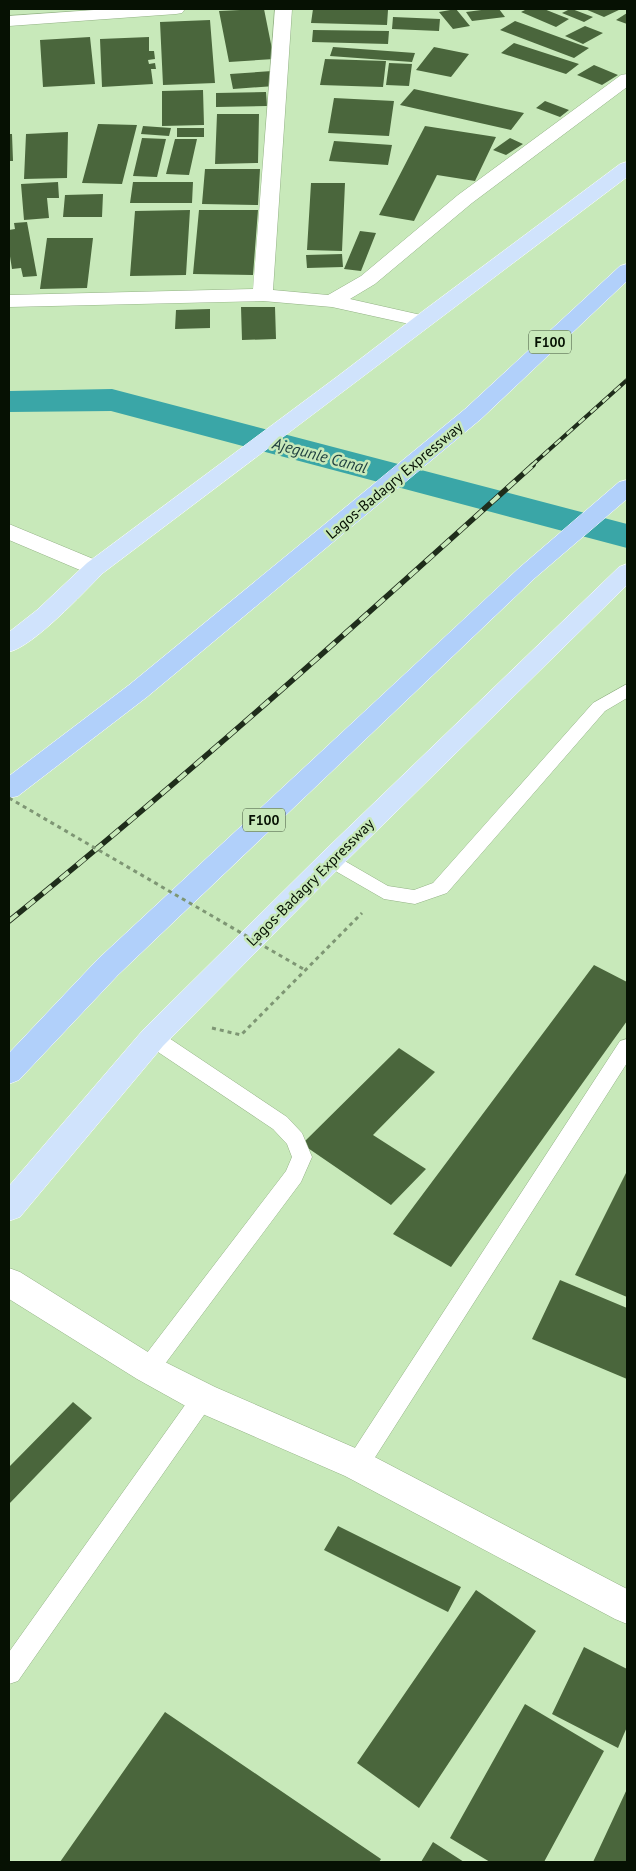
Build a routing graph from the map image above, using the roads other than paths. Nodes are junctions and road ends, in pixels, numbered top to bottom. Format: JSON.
{"nodes":[{"id":1,"x":176,"y":9,"type":"edge"},
{"id":2,"x":284,"y":9,"type":"edge"},
{"id":3,"x":9,"y":21,"type":"edge"},
{"id":4,"x":627,"y":79,"type":"edge"},
{"id":5,"x":627,"y":168,"type":"edge"},
{"id":6,"x":627,"y":270,"type":"edge"},
{"id":7,"x":263,"y":296,"type":"junction"},
{"id":8,"x":9,"y":301,"type":"edge"},
{"id":9,"x":332,"y":301,"type":"junction"},
{"id":10,"x":424,"y":321,"type":"junction"},
{"id":11,"x":627,"y":487,"type":"edge"},
{"id":12,"x":9,"y":531,"type":"edge"},
{"id":13,"x":95,"y":568,"type":"junction"},
{"id":14,"x":627,"y":572,"type":"edge"},
{"id":15,"x":9,"y":644,"type":"edge"},
{"id":16,"x":627,"y":690,"type":"edge"},
{"id":17,"x":9,"y":789,"type":"edge"},
{"id":18,"x":331,"y":860,"type":"junction"},
{"id":19,"x":152,"y":1038,"type":"junction"},
{"id":20,"x":627,"y":1047,"type":"edge"},
{"id":21,"x":9,"y":1072,"type":"edge"},
{"id":22,"x":9,"y":1208,"type":"edge"},
{"id":23,"x":9,"y":1282,"type":"edge"},
{"id":24,"x":148,"y":1369,"type":"junction"},
{"id":25,"x":203,"y":1398,"type":"junction"},
{"id":26,"x":357,"y":1465,"type":"junction"},
{"id":27,"x":627,"y":1607,"type":"edge"},
{"id":28,"x":9,"y":1672,"type":"edge"}],
"edges":[{"from":1,"to":3,"type":"street"},
{"from":2,"to":7,"type":"street"},
{"from":4,"to":9,"type":"street"},
{"from":5,"to":10,"type":"main road"},
{"from":6,"to":17,"type":"highway","name":"Lagos-Badagry Expressway","number":"F100"},
{"from":7,"to":8,"type":"street"},
{"from":7,"to":9,"type":"street"},
{"from":9,"to":10,"type":"street"},
{"from":10,"to":13,"type":"main road"},
{"from":11,"to":21,"type":"highway","number":"F100"},
{"from":12,"to":13,"type":"street"},
{"from":13,"to":15,"type":"main road"},
{"from":14,"to":18,"type":"main road","name":"Lagos-Badagry Expressway"},
{"from":16,"to":18,"type":"lane"},
{"from":18,"to":19,"type":"main road","name":"Lagos-Badagry Expressway"},
{"from":19,"to":22,"type":"main road","name":"Lagos-Badagry Expressway"},
{"from":19,"to":24,"type":"lane"},
{"from":20,"to":26,"type":"lane"},
{"from":23,"to":24,"type":"street"},
{"from":24,"to":25,"type":"street"},
{"from":25,"to":26,"type":"street"},
{"from":25,"to":28,"type":"lane"},
{"from":26,"to":27,"type":"street"}]}
